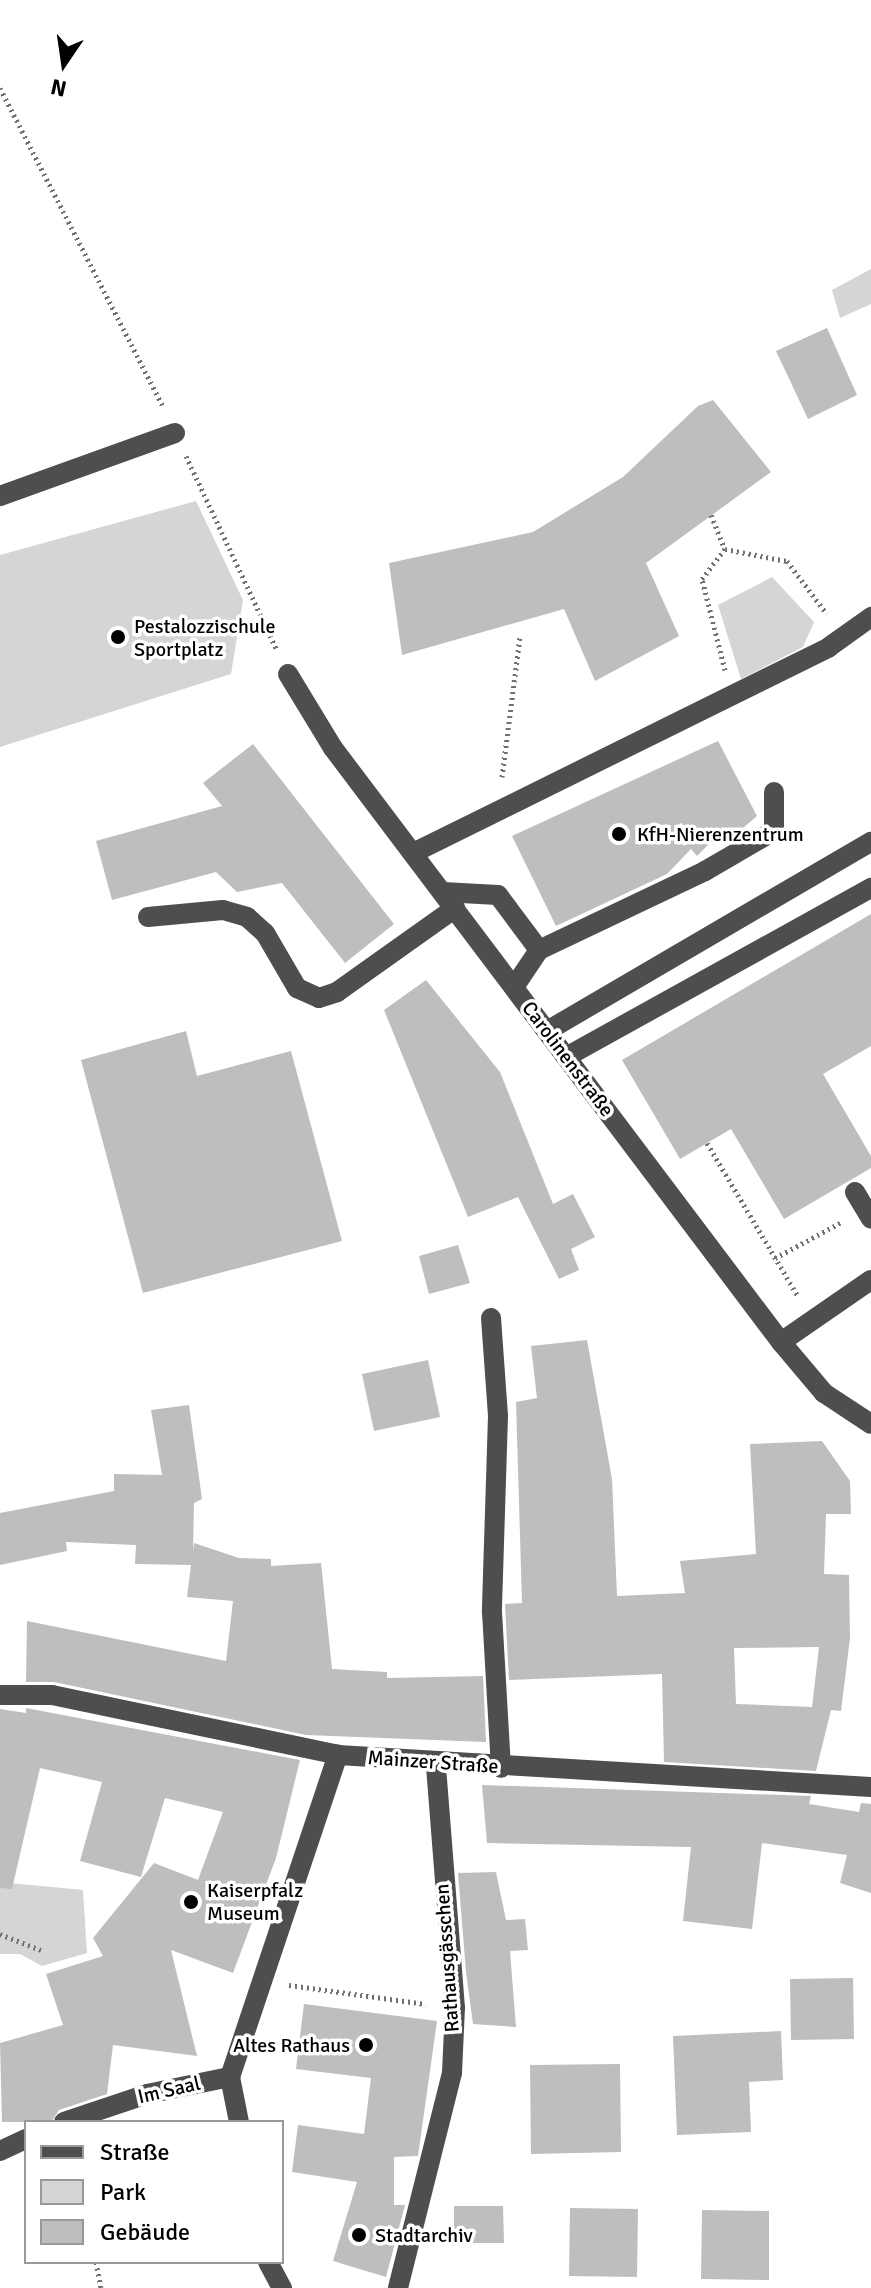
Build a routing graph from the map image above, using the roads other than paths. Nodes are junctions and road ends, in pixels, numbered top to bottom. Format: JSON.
{"nodes":[{"id":1,"x":175,"y":433,"type":"road end"},
{"id":2,"x":0,"y":496,"type":"edge"},
{"id":3,"x":871,"y":617,"type":"edge"},
{"id":4,"x":288,"y":674,"type":"road end"},
{"id":5,"x":774,"y":792,"type":"dead end"},
{"id":6,"x":871,"y":842,"type":"edge"},
{"id":7,"x":413,"y":853,"type":"junction"},
{"id":8,"x":871,"y":888,"type":"edge"},
{"id":9,"x":449,"y":900,"type":"junction"},
{"id":10,"x":148,"y":917,"type":"dead end"},
{"id":11,"x":539,"y":950,"type":"junction"},
{"id":12,"x":514,"y":987,"type":"junction"},
{"id":13,"x":547,"y":1031,"type":"junction"},
{"id":14,"x":566,"y":1057,"type":"junction"},
{"id":15,"x":871,"y":1280,"type":"edge"},
{"id":16,"x":491,"y":1318,"type":"dead end"},
{"id":17,"x":781,"y":1342,"type":"junction"},
{"id":18,"x":871,"y":1424,"type":"edge"},
{"id":19,"x":0,"y":1695,"type":"edge"},
{"id":20,"x":338,"y":1755,"type":"junction"},
{"id":21,"x":436,"y":1765,"type":"junction"},
{"id":22,"x":501,"y":1768,"type":"junction"},
{"id":23,"x":871,"y":1787,"type":"edge"},
{"id":24,"x":230,"y":2077,"type":"junction"},
{"id":25,"x":70,"y":2120,"type":"edge"},
{"id":26,"x":239,"y":2120,"type":"edge"},
{"id":27,"x":24,"y":2140,"type":"edge"},
{"id":28,"x":0,"y":2151,"type":"edge"},
{"id":29,"x":269,"y":2264,"type":"edge"},
{"id":30,"x":282,"y":2288,"type":"edge"},
{"id":31,"x":398,"y":2288,"type":"edge"}],
"edges":[{"from":1,"to":2,"type":"street"},
{"from":3,"to":7,"type":"street"},
{"from":4,"to":7,"type":"street","name":"Carolinenstraße"},
{"from":5,"to":11,"type":"street"},
{"from":6,"to":13,"type":"street"},
{"from":7,"to":9,"type":"street","name":"Carolinenstraße"},
{"from":8,"to":14,"type":"street"},
{"from":9,"to":10,"type":"street"},
{"from":9,"to":11,"type":"street"},
{"from":9,"to":12,"type":"street","name":"Carolinenstraße"},
{"from":11,"to":12,"type":"street"},
{"from":12,"to":13,"type":"street","name":"Carolinenstraße"},
{"from":13,"to":14,"type":"street","name":"Carolinenstraße"},
{"from":14,"to":17,"type":"street","name":"Carolinenstraße"},
{"from":15,"to":17,"type":"street"},
{"from":16,"to":22,"type":"street"},
{"from":17,"to":18,"type":"street","name":"Carolinenstraße"},
{"from":19,"to":20,"type":"street","name":"Mainzer Straße"},
{"from":20,"to":21,"type":"street","name":"Mainzer Straße"},
{"from":20,"to":24,"type":"street"},
{"from":21,"to":22,"type":"street","name":"Mainzer Straße"},
{"from":21,"to":31,"type":"street","name":"Rathausgässchen"},
{"from":22,"to":23,"type":"street","name":"Mainzer Straße"},
{"from":24,"to":25,"type":"street","name":"Im Saal"},
{"from":24,"to":26,"type":"street"},
{"from":27,"to":28,"type":"street"},
{"from":29,"to":30,"type":"street"}]}
